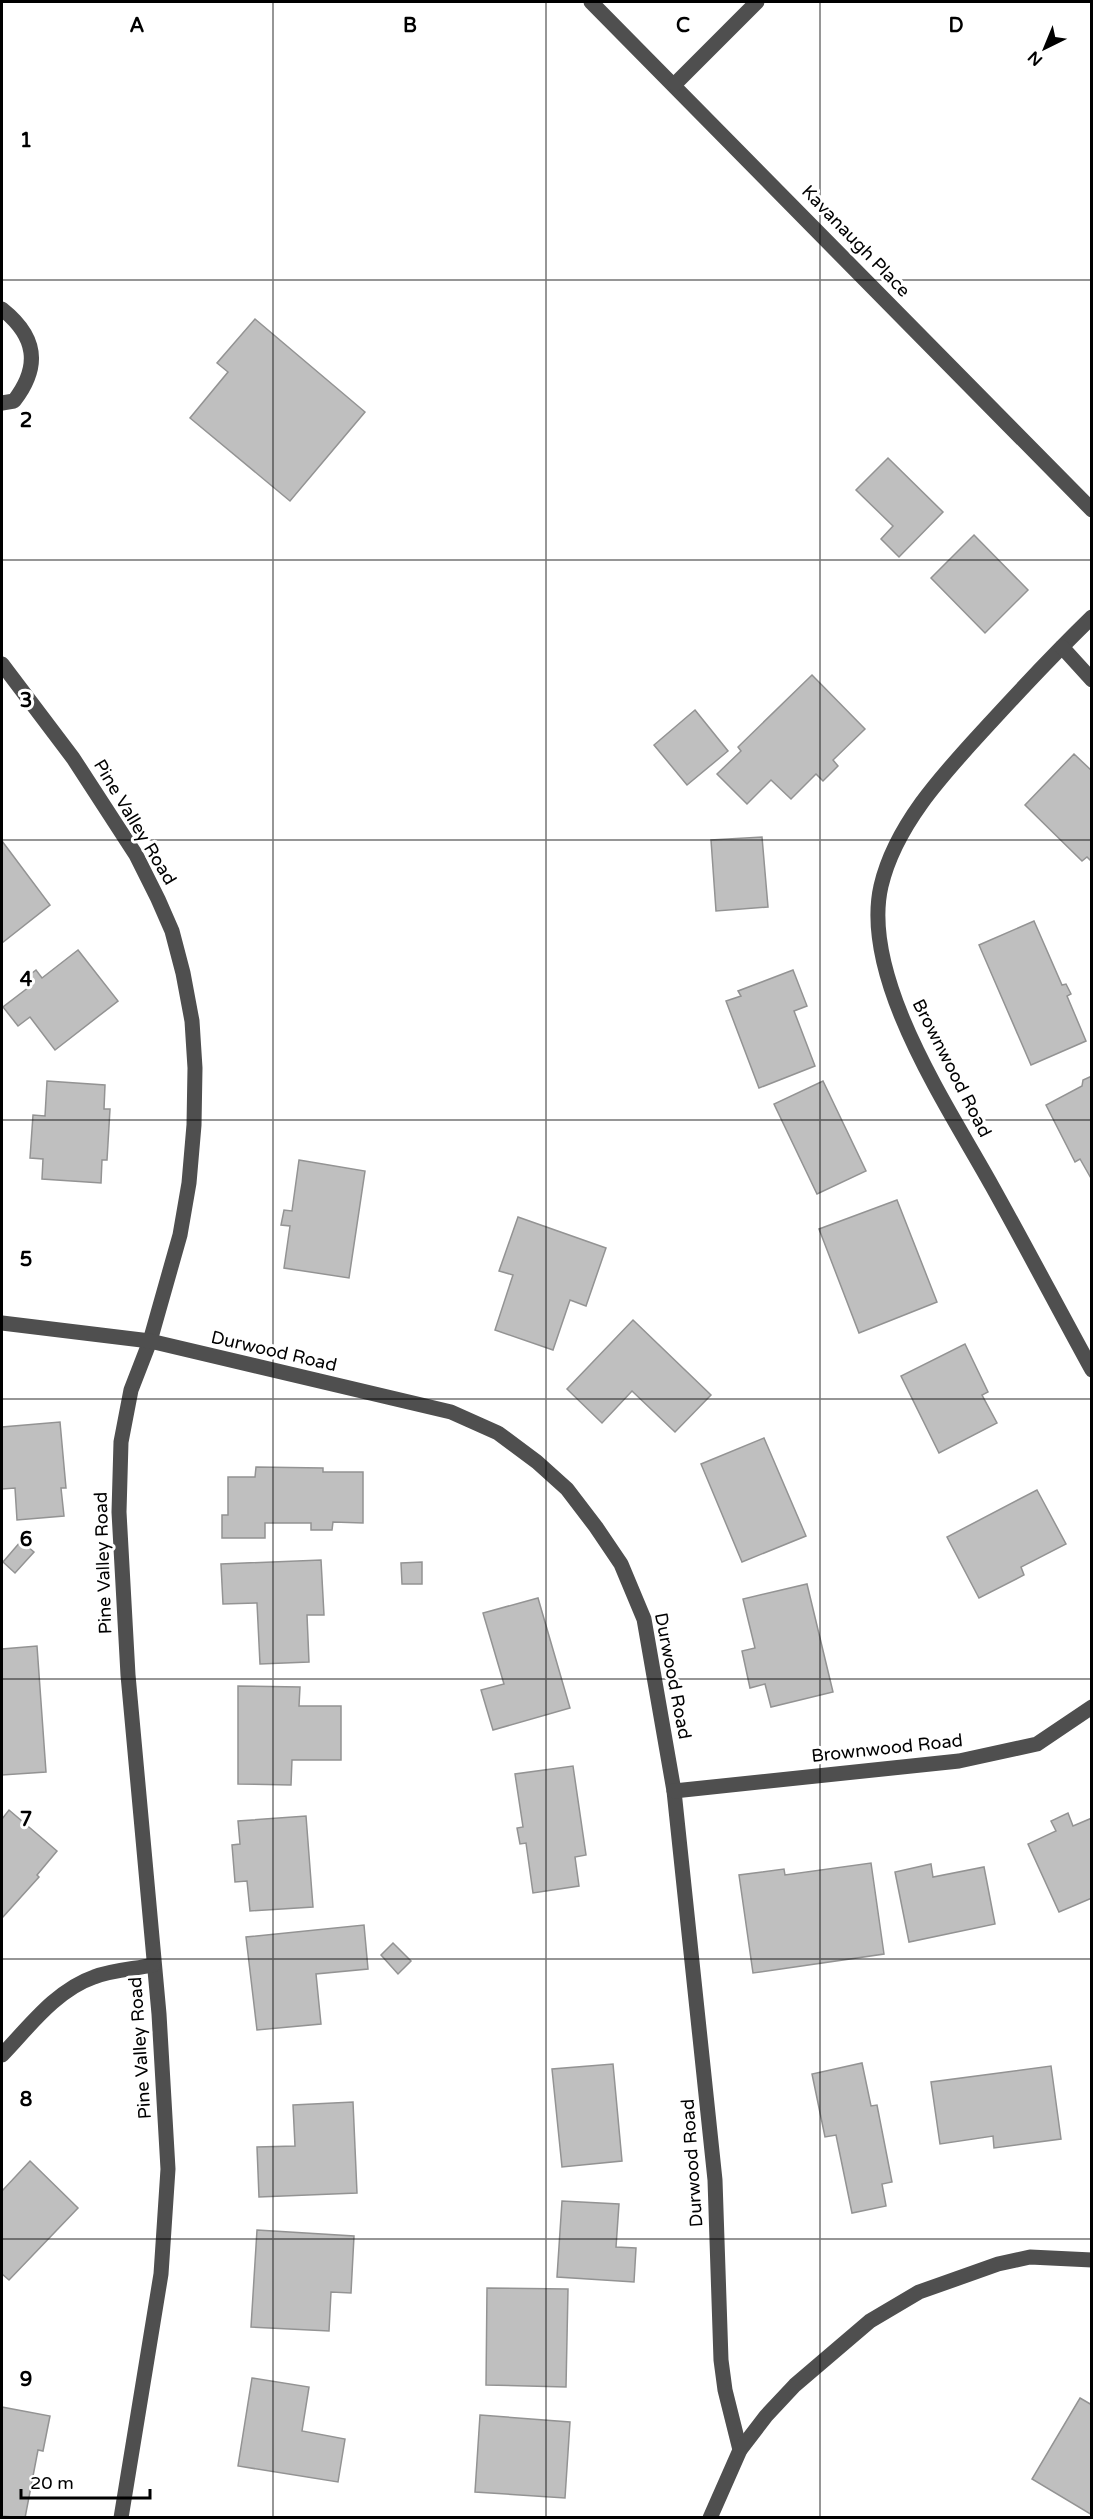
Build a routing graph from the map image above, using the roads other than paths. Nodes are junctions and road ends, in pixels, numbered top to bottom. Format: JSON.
{"nodes":[{"id":1,"x":591,"y":2,"type":"edge"},
{"id":2,"x":757,"y":2,"type":"edge"},
{"id":3,"x":675,"y":84,"type":"junction"},
{"id":4,"x":2,"y":309,"type":"edge"},
{"id":5,"x":2,"y":403,"type":"edge"},
{"id":6,"x":1092,"y":510,"type":"edge"},
{"id":7,"x":1092,"y":617,"type":"edge"},
{"id":8,"x":1062,"y":647,"type":"junction"},
{"id":9,"x":2,"y":664,"type":"edge"},
{"id":10,"x":1092,"y":680,"type":"edge"},
{"id":11,"x":2,"y":1323,"type":"edge"},
{"id":12,"x":150,"y":1341,"type":"junction"},
{"id":13,"x":1092,"y":1370,"type":"edge"},
{"id":14,"x":1092,"y":1707,"type":"edge"},
{"id":15,"x":674,"y":1791,"type":"junction"},
{"id":16,"x":153,"y":1965,"type":"junction"},
{"id":17,"x":2,"y":2055,"type":"edge"},
{"id":18,"x":1092,"y":2260,"type":"edge"},
{"id":19,"x":740,"y":2450,"type":"junction"},
{"id":20,"x":121,"y":2517,"type":"edge"},
{"id":21,"x":710,"y":2517,"type":"edge"}],
"edges":[{"from":1,"to":3,"type":"street","name":"Kavanaugh Place"},
{"from":2,"to":3,"type":"street"},
{"from":3,"to":6,"type":"street","name":"Kavanaugh Place"},
{"from":4,"to":5,"type":"street"},
{"from":7,"to":8,"type":"street","name":"Brownwood Road"},
{"from":8,"to":10,"type":"street"},
{"from":8,"to":13,"type":"street","name":"Brownwood Road"},
{"from":9,"to":12,"type":"street","name":"Pine Valley Road"},
{"from":11,"to":12,"type":"street","name":"Durwood Road"},
{"from":12,"to":15,"type":"street","name":"Durwood Road"},
{"from":12,"to":16,"type":"street","name":"Pine Valley Road"},
{"from":14,"to":15,"type":"street","name":"Brownwood Road"},
{"from":15,"to":19,"type":"street","name":"Durwood Road"},
{"from":16,"to":17,"type":"street"},
{"from":16,"to":20,"type":"street","name":"Pine Valley Road"},
{"from":18,"to":19,"type":"street"},
{"from":19,"to":21,"type":"street"}]}
